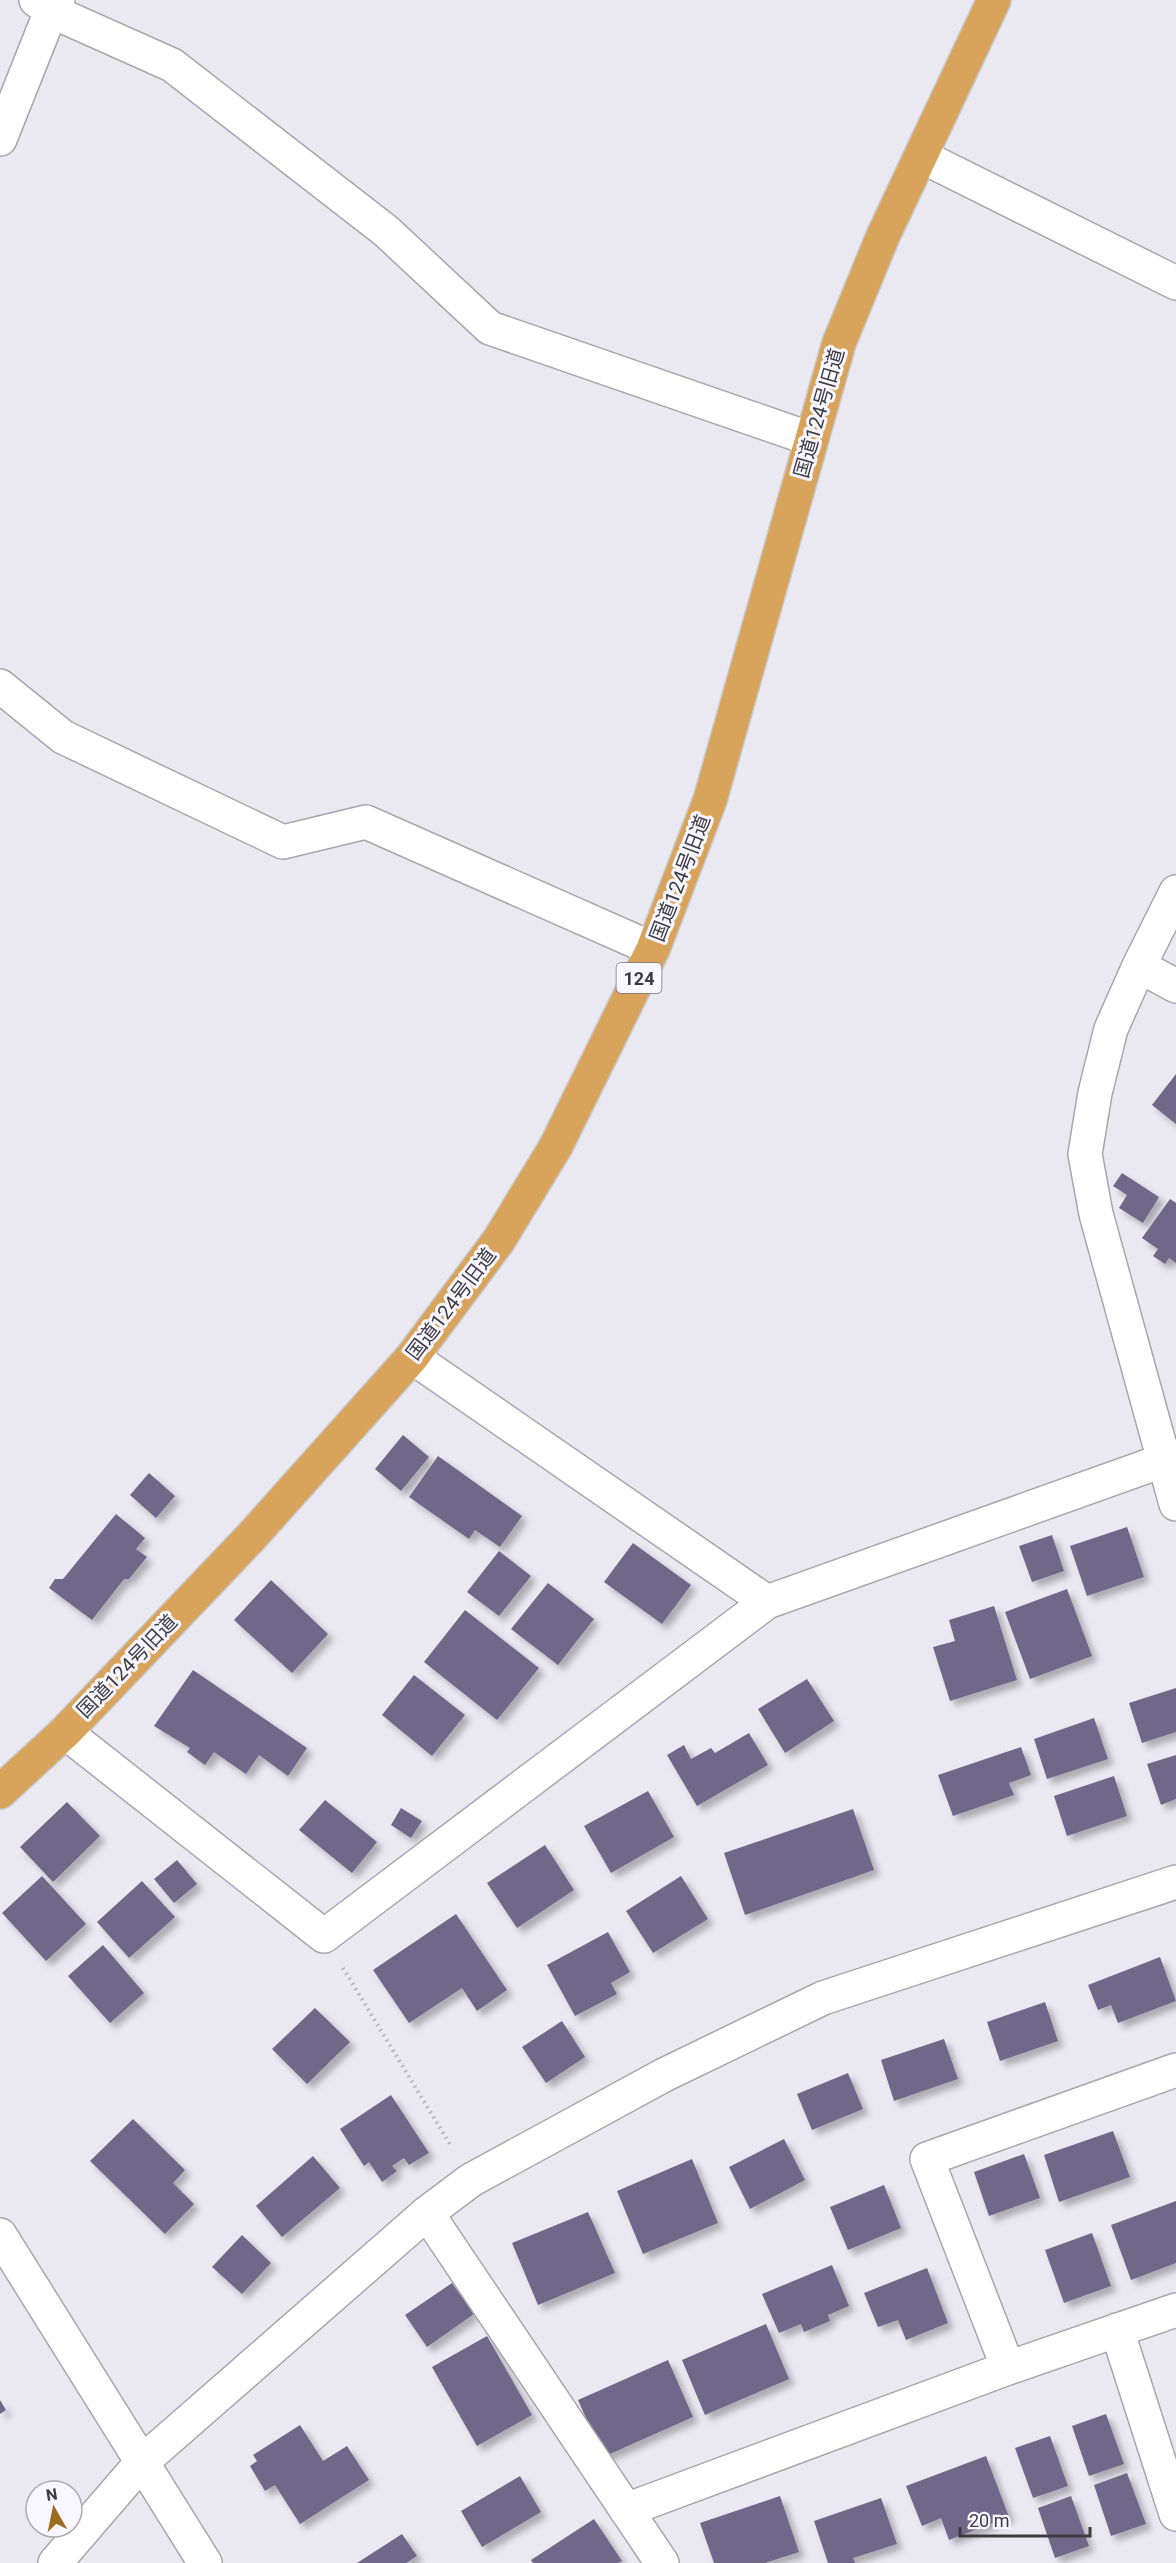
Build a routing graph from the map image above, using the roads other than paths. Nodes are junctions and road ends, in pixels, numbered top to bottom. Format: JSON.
{"nodes":[{"id":1,"x":994,"y":0,"type":"edge"},
{"id":2,"x":49,"y":4,"type":"edge"},
{"id":3,"x":0,"y":139,"type":"edge"},
{"id":4,"x":921,"y":156,"type":"junction"},
{"id":5,"x":1176,"y":283,"type":"edge"},
{"id":6,"x":811,"y":439,"type":"junction"},
{"id":7,"x":0,"y":686,"type":"edge"},
{"id":8,"x":1176,"y":892,"type":"edge"},
{"id":9,"x":653,"y":949,"type":"junction"},
{"id":10,"x":1139,"y":966,"type":"junction"},
{"id":11,"x":1176,"y":986,"type":"edge"},
{"id":12,"x":412,"y":1357,"type":"junction"},
{"id":13,"x":1169,"y":1459,"type":"edge"},
{"id":14,"x":1176,"y":1504,"type":"edge"},
{"id":15,"x":768,"y":1602,"type":"junction"},
{"id":16,"x":65,"y":1732,"type":"junction"},
{"id":17,"x":0,"y":1792,"type":"edge"},
{"id":18,"x":1176,"y":1882,"type":"edge"},
{"id":19,"x":1176,"y":2070,"type":"edge"},
{"id":20,"x":427,"y":2213,"type":"junction"},
{"id":21,"x":0,"y":2235,"type":"edge"},
{"id":22,"x":1176,"y":2310,"type":"edge"},
{"id":23,"x":1117,"y":2330,"type":"junction"},
{"id":24,"x":1008,"y":2368,"type":"junction"},
{"id":25,"x":142,"y":2462,"type":"junction"},
{"id":26,"x":626,"y":2510,"type":"junction"},
{"id":27,"x":1176,"y":2514,"type":"edge"},
{"id":28,"x":55,"y":2563,"type":"edge"},
{"id":29,"x":205,"y":2563,"type":"edge"},
{"id":30,"x":662,"y":2563,"type":"edge"}],
"edges":[{"from":1,"to":4,"type":"highway","name":"国道124号旧道","number":"124"},
{"from":2,"to":3,"type":"street"},
{"from":2,"to":6,"type":"street"},
{"from":4,"to":5,"type":"street"},
{"from":4,"to":6,"type":"highway","name":"国道124号旧道","number":"124"},
{"from":6,"to":9,"type":"highway","name":"国道124号旧道","number":"124"},
{"from":7,"to":9,"type":"street"},
{"from":8,"to":10,"type":"street"},
{"from":9,"to":12,"type":"highway","name":"国道124号旧道","number":"124"},
{"from":10,"to":11,"type":"street"},
{"from":10,"to":13,"type":"street"},
{"from":12,"to":15,"type":"street"},
{"from":12,"to":16,"type":"highway","name":"国道124号旧道","number":"124"},
{"from":13,"to":14,"type":"street"},
{"from":13,"to":15,"type":"street"},
{"from":15,"to":16,"type":"street"},
{"from":16,"to":17,"type":"highway","name":"国道124号旧道","number":"124"},
{"from":18,"to":20,"type":"street"},
{"from":19,"to":24,"type":"street"},
{"from":20,"to":25,"type":"street"},
{"from":20,"to":26,"type":"street"},
{"from":21,"to":25,"type":"street"},
{"from":22,"to":23,"type":"street"},
{"from":23,"to":24,"type":"street"},
{"from":23,"to":27,"type":"street"},
{"from":24,"to":26,"type":"street"},
{"from":25,"to":28,"type":"street"},
{"from":25,"to":29,"type":"street"},
{"from":26,"to":30,"type":"street"}]}
